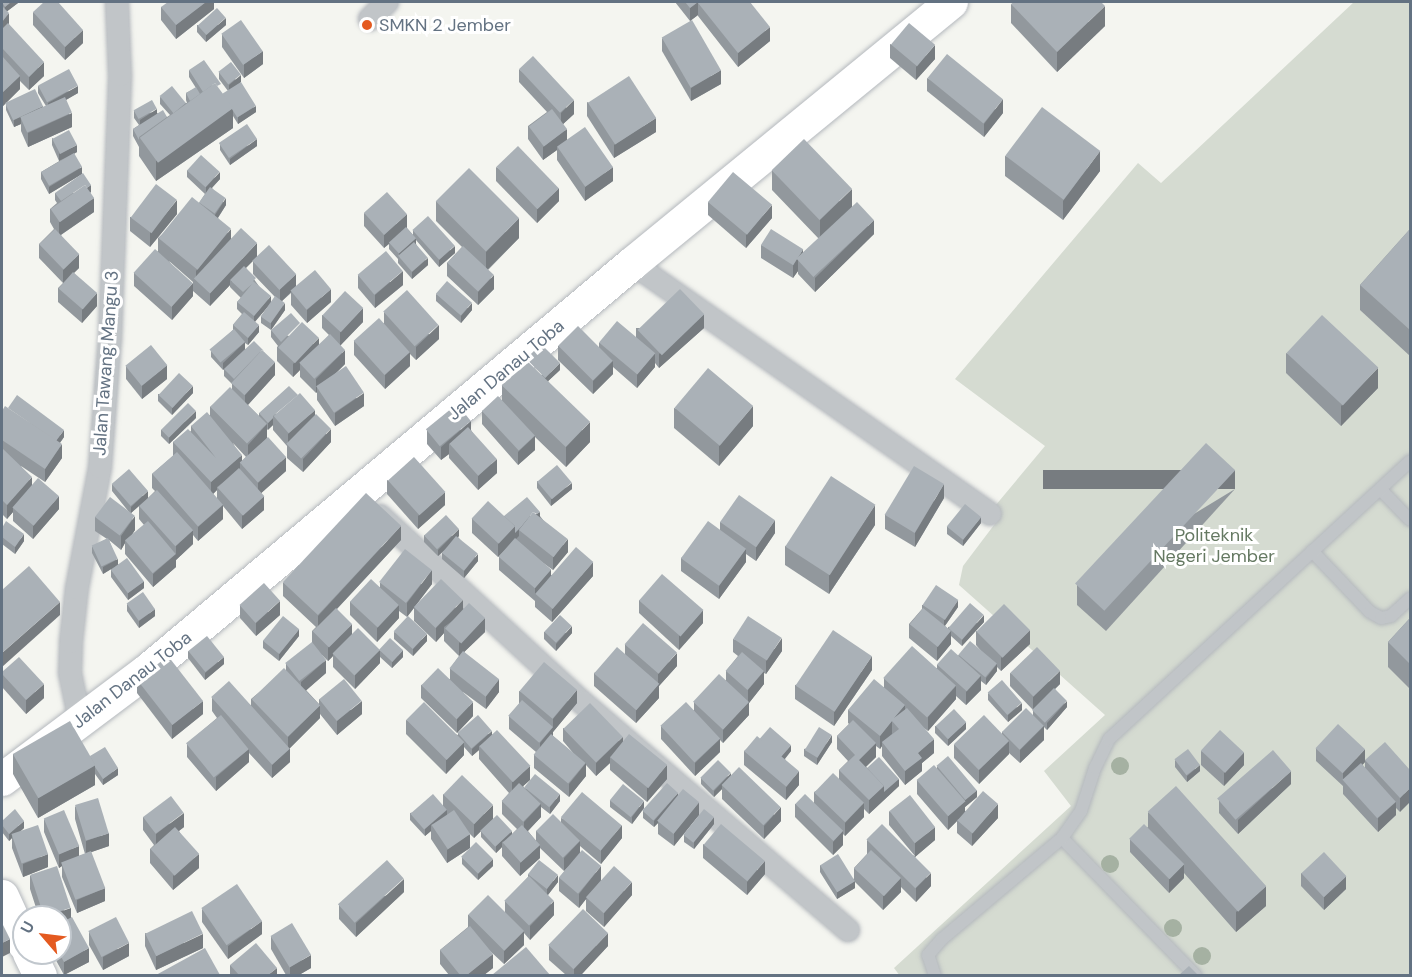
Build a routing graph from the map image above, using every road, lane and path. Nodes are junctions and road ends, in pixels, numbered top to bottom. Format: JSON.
{"nodes":[{"id":1,"x":117,"y":2,"type":"edge"},
{"id":2,"x":387,"y":2,"type":"edge"},
{"id":3,"x":951,"y":2,"type":"edge"},
{"id":4,"x":370,"y":19,"type":"dead end"},
{"id":5,"x":632,"y":263,"type":"junction"},
{"id":6,"x":1410,"y":461,"type":"edge"},
{"id":7,"x":1380,"y":489,"type":"junction"},
{"id":8,"x":357,"y":495,"type":"junction"},
{"id":9,"x":990,"y":514,"type":"dead end"},
{"id":10,"x":1410,"y":520,"type":"edge"},
{"id":11,"x":1312,"y":551,"type":"junction"},
{"id":12,"x":1410,"y":598,"type":"edge"},
{"id":13,"x":80,"y":721,"type":"junction"},
{"id":14,"x":2,"y":779,"type":"edge"},
{"id":15,"x":1062,"y":837,"type":"junction"},
{"id":16,"x":2,"y":896,"type":"edge"},
{"id":17,"x":12,"y":918,"type":"edge"},
{"id":18,"x":848,"y":930,"type":"dead end"},
{"id":19,"x":935,"y":975,"type":"edge"},
{"id":20,"x":1196,"y":975,"type":"edge"}],
"edges":[{"from":1,"to":13,"type":"street","name":"Jalan Tawang Mangu 3"},
{"from":2,"to":4,"type":"street"},
{"from":3,"to":5,"type":"main road","name":"Jalan Danau Toba"},
{"from":5,"to":8,"type":"main road","name":"Jalan Danau Toba"},
{"from":5,"to":9,"type":"street"},
{"from":6,"to":7,"type":"lane"},
{"from":7,"to":10,"type":"lane"},
{"from":7,"to":11,"type":"lane"},
{"from":8,"to":13,"type":"main road","name":"Jalan Danau Toba"},
{"from":8,"to":18,"type":"street"},
{"from":11,"to":12,"type":"lane"},
{"from":11,"to":15,"type":"lane"},
{"from":13,"to":14,"type":"main road","name":"Jalan Danau Toba"},
{"from":15,"to":19,"type":"lane"},
{"from":15,"to":20,"type":"lane"},
{"from":16,"to":17,"type":"main road"}]}
